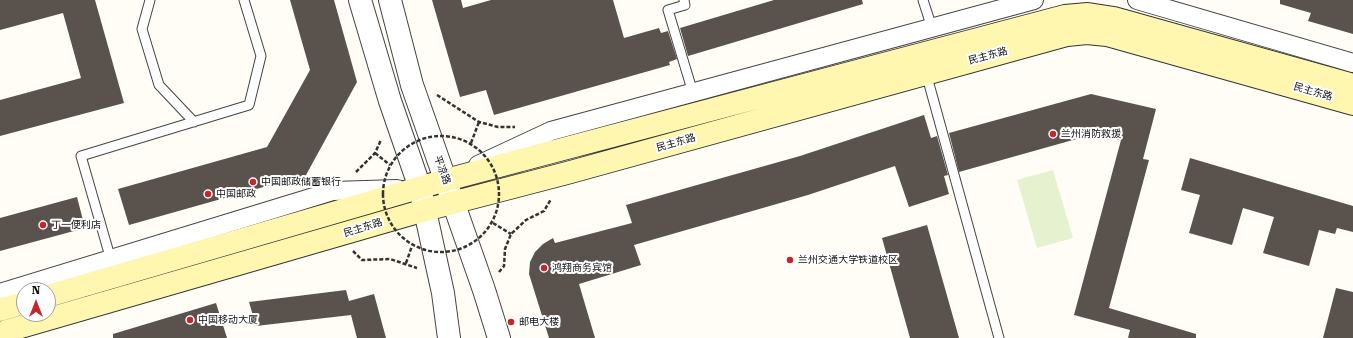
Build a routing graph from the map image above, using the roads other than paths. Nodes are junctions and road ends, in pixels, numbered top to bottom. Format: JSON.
{"nodes":[{"id":1,"x":150,"y":0,"type":"edge"},
{"id":2,"x":244,"y":0,"type":"edge"},
{"id":3,"x":360,"y":0,"type":"edge"},
{"id":4,"x":390,"y":0,"type":"edge"},
{"id":5,"x":684,"y":0,"type":"edge"},
{"id":6,"x":923,"y":0,"type":"edge"},
{"id":7,"x":1034,"y":0,"type":"edge"},
{"id":8,"x":1137,"y":0,"type":"edge"},
{"id":9,"x":932,"y":28,"type":"junction"},
{"id":10,"x":1353,"y":63,"type":"edge"},
{"id":11,"x":926,"y":73,"type":"junction"},
{"id":12,"x":1353,"y":84,"type":"edge"},
{"id":13,"x":693,"y":93,"type":"junction"},
{"id":14,"x":1353,"y":104,"type":"edge"},
{"id":15,"x":194,"y":122,"type":"junction"},
{"id":16,"x":446,"y":180,"type":"junction"},
{"id":17,"x":420,"y":188,"type":"junction"},
{"id":18,"x":454,"y":202,"type":"junction"},
{"id":19,"x":425,"y":210,"type":"junction"},
{"id":20,"x":111,"y":260,"type":"junction"},
{"id":21,"x":0,"y":293,"type":"edge"},
{"id":22,"x":56,"y":294,"type":"edge"},
{"id":23,"x":16,"y":305,"type":"edge"},
{"id":24,"x":0,"y":310,"type":"edge"},
{"id":25,"x":0,"y":333,"type":"edge"},
{"id":26,"x":449,"y":338,"type":"edge"},
{"id":27,"x":499,"y":338,"type":"edge"},
{"id":28,"x":999,"y":338,"type":"edge"}],
"edges":[{"from":1,"to":15,"type":"lane"},
{"from":2,"to":15,"type":"lane"},
{"from":3,"to":17,"type":"street"},
{"from":4,"to":16,"type":"street","name":"平凉路"},
{"from":5,"to":13,"type":"lane"},
{"from":6,"to":9,"type":"lane"},
{"from":7,"to":9,"type":"street","name":"民主东路"},
{"from":8,"to":10,"type":"street"},
{"from":9,"to":13,"type":"street","name":"民主东路"},
{"from":11,"to":14,"type":"main road","name":"民主东路"},
{"from":11,"to":18,"type":"main road","name":"民主东路"},
{"from":11,"to":28,"type":"lane"},
{"from":12,"to":16,"type":"main road","name":"民主东路"},
{"from":13,"to":16,"type":"street","name":"民主东路"},
{"from":15,"to":20,"type":"lane"},
{"from":16,"to":17,"type":"main road","name":"民主东路"},
{"from":16,"to":18,"type":"street","name":"平凉路"},
{"from":17,"to":19,"type":"street"},
{"from":17,"to":20,"type":"street","name":"民主东路"},
{"from":17,"to":22,"type":"main road","name":"民主东路"},
{"from":18,"to":19,"type":"main road","name":"民主东路"},
{"from":18,"to":27,"type":"street","name":"平凉路"},
{"from":19,"to":25,"type":"main road","name":"民主东路"},
{"from":19,"to":26,"type":"street"},
{"from":20,"to":21,"type":"street","name":"民主东路"},
{"from":23,"to":24,"type":"main road"}]}
